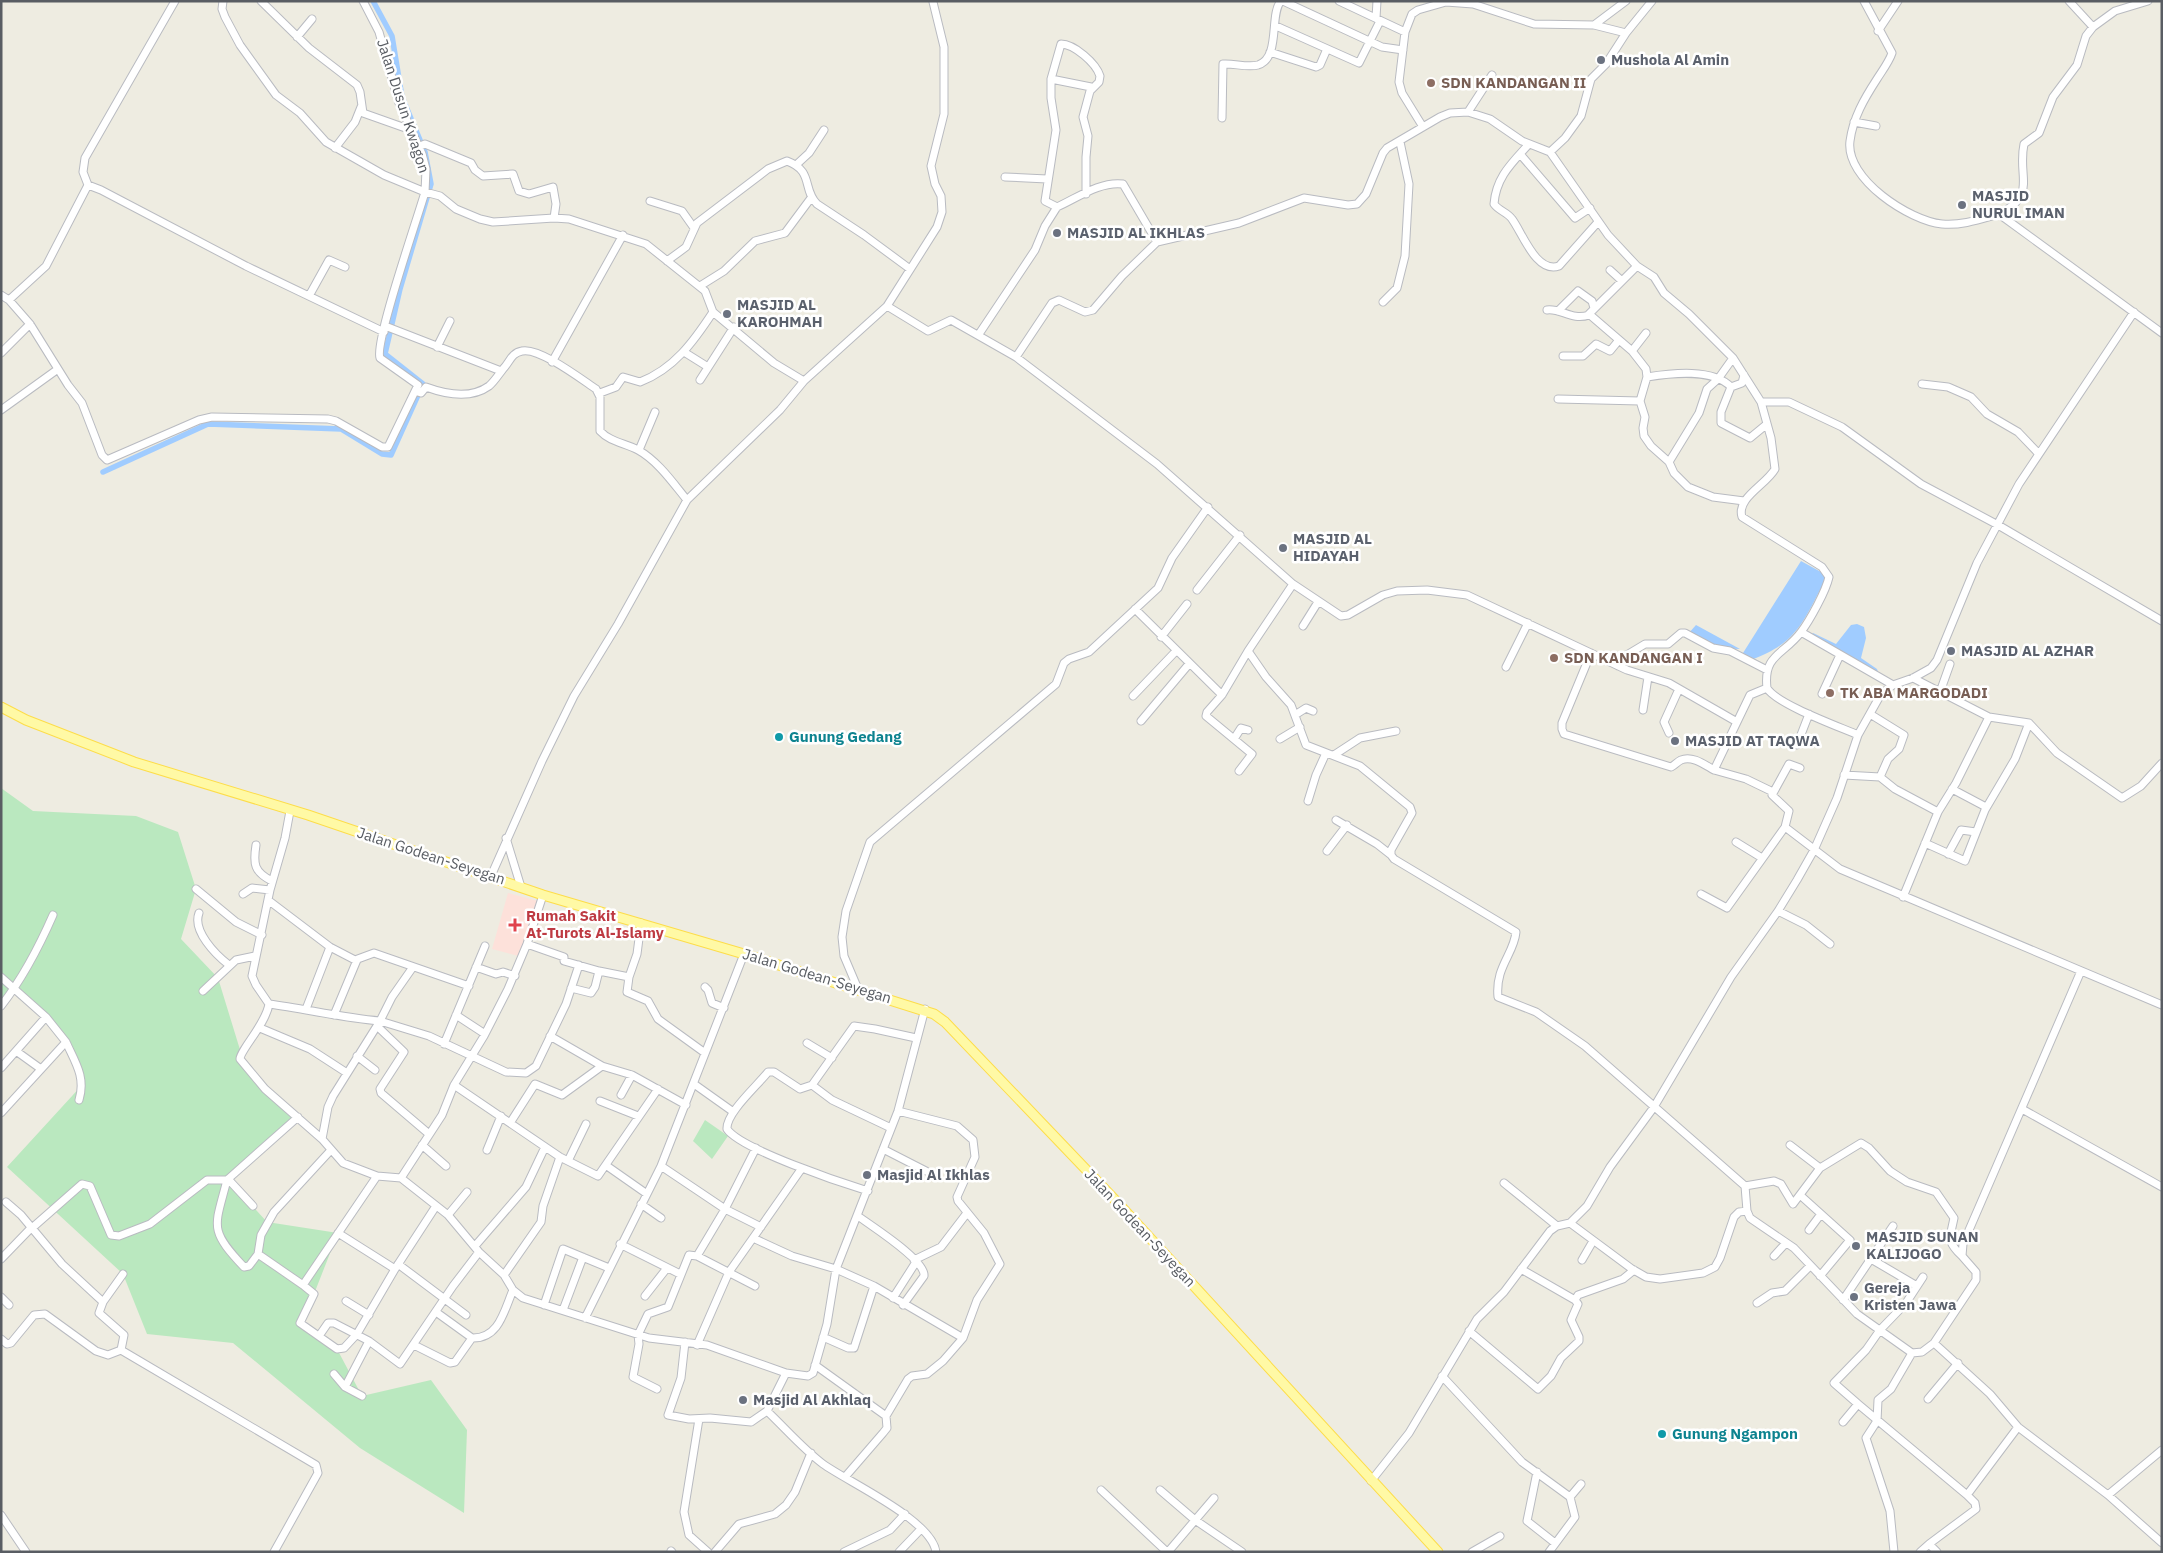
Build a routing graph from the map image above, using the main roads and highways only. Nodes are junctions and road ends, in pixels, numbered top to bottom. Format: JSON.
{"nodes":[{"id":1,"x":1,"y":707,"type":"edge"},
{"id":2,"x":1438,"y":1552,"type":"edge"}],
"edges":[{"from":1,"to":2,"type":"main road","name":"Jalan Godean-Seyegan"}]}
